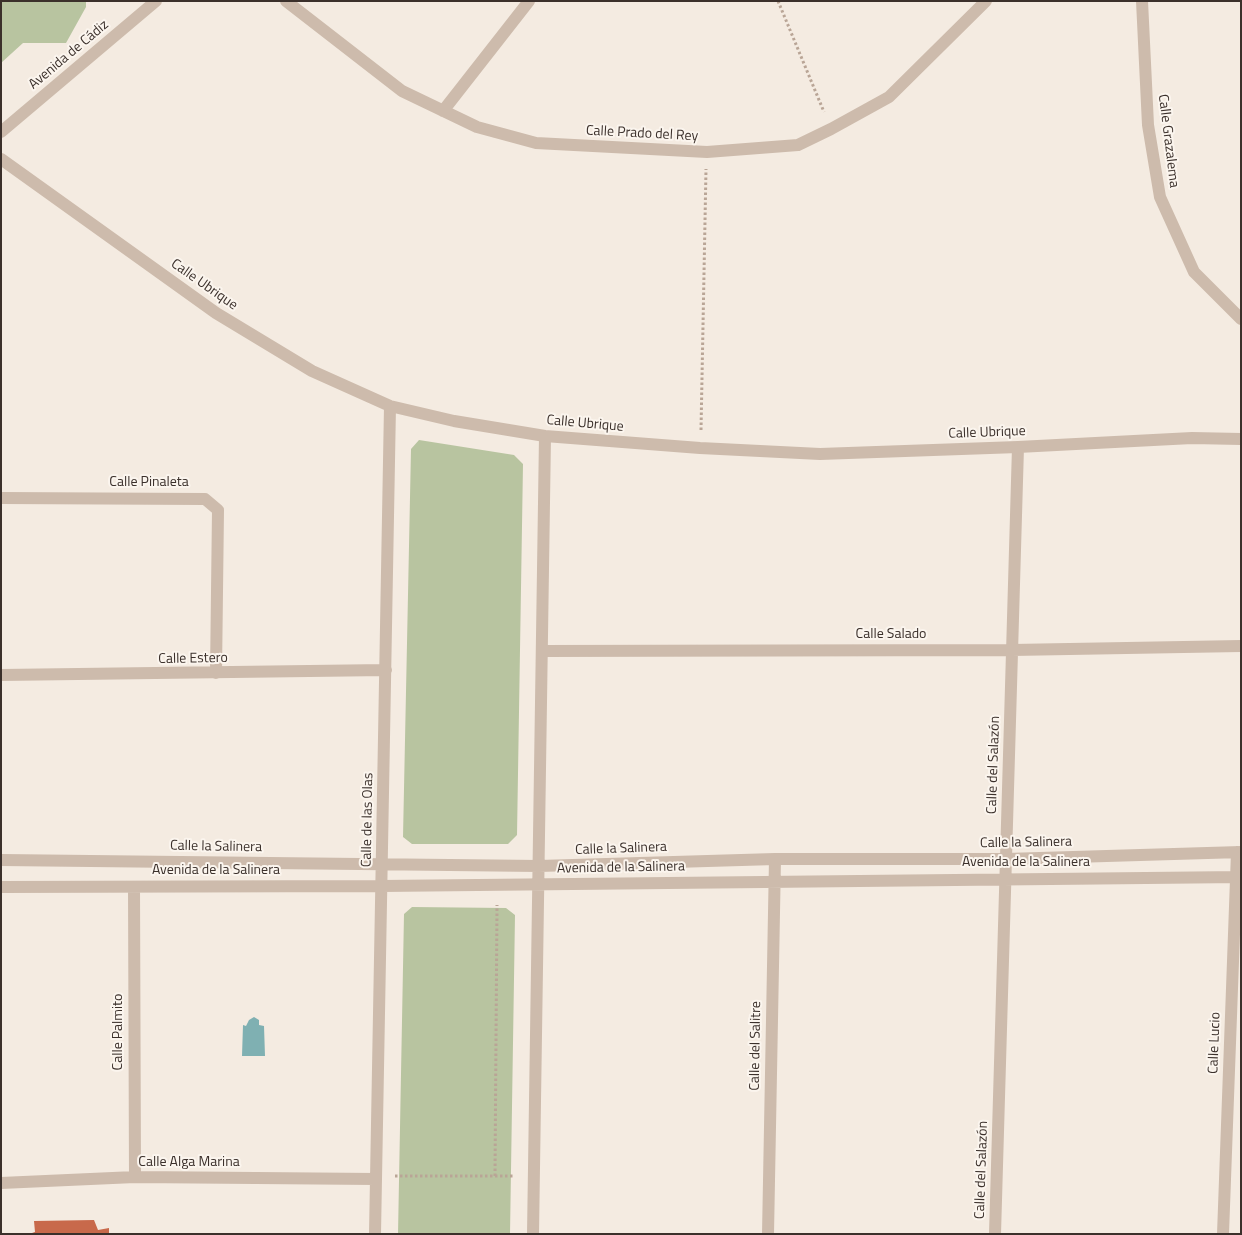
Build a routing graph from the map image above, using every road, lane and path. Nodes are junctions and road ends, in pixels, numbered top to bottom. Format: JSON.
{"nodes":[{"id":1,"x":156,"y":1,"type":"edge"},
{"id":2,"x":286,"y":1,"type":"edge"},
{"id":3,"x":529,"y":1,"type":"edge"},
{"id":4,"x":778,"y":1,"type":"edge"},
{"id":5,"x":986,"y":1,"type":"edge"},
{"id":6,"x":1142,"y":1,"type":"edge"},
{"id":7,"x":443,"y":111,"type":"junction"},
{"id":8,"x":831,"y":129,"type":"junction"},
{"id":9,"x":1,"y":132,"type":"edge"},
{"id":10,"x":707,"y":152,"type":"junction"},
{"id":11,"x":1,"y":159,"type":"edge"},
{"id":12,"x":1241,"y":319,"type":"edge"},
{"id":13,"x":390,"y":406,"type":"junction"},
{"id":14,"x":545,"y":436,"type":"junction"},
{"id":15,"x":1241,"y":439,"type":"edge"},
{"id":16,"x":1018,"y":447,"type":"junction"},
{"id":17,"x":700,"y":448,"type":"junction"},
{"id":18,"x":1,"y":498,"type":"edge"},
{"id":19,"x":1241,"y":646,"type":"edge"},
{"id":20,"x":1012,"y":650,"type":"junction"},
{"id":21,"x":542,"y":651,"type":"junction"},
{"id":22,"x":386,"y":670,"type":"junction"},
{"id":23,"x":216,"y":673,"type":"junction"},
{"id":24,"x":1,"y":675,"type":"edge"},
{"id":25,"x":1239,"y":852,"type":"edge"},
{"id":26,"x":775,"y":859,"type":"junction"},
{"id":27,"x":1006,"y":859,"type":"junction"},
{"id":28,"x":1,"y":860,"type":"edge"},
{"id":29,"x":382,"y":864,"type":"junction"},
{"id":30,"x":539,"y":866,"type":"junction"},
{"id":31,"x":1239,"y":877,"type":"edge"},
{"id":32,"x":1005,"y":878,"type":"junction"},
{"id":33,"x":775,"y":881,"type":"junction"},
{"id":34,"x":539,"y":884,"type":"junction"},
{"id":35,"x":382,"y":886,"type":"junction"},
{"id":36,"x":1,"y":887,"type":"edge"},
{"id":37,"x":134,"y":887,"type":"junction"},
{"id":38,"x":487,"y":905,"type":"dead end"},
{"id":39,"x":497,"y":905,"type":"junction"},
{"id":40,"x":505,"y":905,"type":"dead end"},
{"id":41,"x":396,"y":1166,"type":"dead end"},
{"id":42,"x":395,"y":1176,"type":"junction"},
{"id":43,"x":494,"y":1176,"type":"junction"},
{"id":44,"x":516,"y":1176,"type":"dead end"},
{"id":45,"x":135,"y":1177,"type":"junction"},
{"id":46,"x":376,"y":1179,"type":"junction"},
{"id":47,"x":1,"y":1183,"type":"edge"},
{"id":48,"x":395,"y":1185,"type":"dead end"},
{"id":49,"x":375,"y":1234,"type":"edge"},
{"id":50,"x":533,"y":1234,"type":"edge"},
{"id":51,"x":768,"y":1234,"type":"edge"},
{"id":52,"x":995,"y":1234,"type":"edge"},
{"id":53,"x":1223,"y":1234,"type":"edge"}],
"edges":[{"from":1,"to":9,"type":"street","name":"Avenida de Cádiz"},
{"from":2,"to":7,"type":"street","name":"Calle Prado del Rey"},
{"from":3,"to":7,"type":"street"},
{"from":4,"to":8,"type":"path"},
{"from":5,"to":8,"type":"street","name":"Calle Prado del Rey"},
{"from":6,"to":12,"type":"street","name":"Calle Grazalema"},
{"from":7,"to":10,"type":"street","name":"Calle Prado del Rey"},
{"from":8,"to":10,"type":"street","name":"Calle Prado del Rey"},
{"from":10,"to":17,"type":"path"},
{"from":11,"to":13,"type":"street","name":"Calle Ubrique"},
{"from":13,"to":14,"type":"street","name":"Calle Ubrique"},
{"from":13,"to":22,"type":"street","name":"Calle de las Olas"},
{"from":14,"to":17,"type":"street","name":"Calle Ubrique"},
{"from":14,"to":21,"type":"street"},
{"from":15,"to":16,"type":"street","name":"Calle Ubrique"},
{"from":16,"to":17,"type":"street","name":"Calle Ubrique"},
{"from":16,"to":20,"type":"street","name":"Calle del Salazón"},
{"from":18,"to":23,"type":"street","name":"Calle Pinaleta"},
{"from":19,"to":20,"type":"street","name":"Calle Salado"},
{"from":20,"to":21,"type":"street","name":"Calle Salado"},
{"from":20,"to":27,"type":"street","name":"Calle del Salazón"},
{"from":21,"to":30,"type":"street"},
{"from":22,"to":23,"type":"street","name":"Calle Estero"},
{"from":22,"to":29,"type":"street","name":"Calle de las Olas"},
{"from":23,"to":24,"type":"street","name":"Calle Estero"},
{"from":25,"to":27,"type":"street","name":"Calle la Salinera"},
{"from":25,"to":31,"type":"street","name":"Calle Lucio"},
{"from":26,"to":27,"type":"street","name":"Calle la Salinera"},
{"from":26,"to":30,"type":"street","name":"Calle la Salinera"},
{"from":26,"to":33,"type":"street","name":"Calle del Salitre"},
{"from":27,"to":32,"type":"street","name":"Calle del Salazón"},
{"from":28,"to":29,"type":"street","name":"Calle la Salinera"},
{"from":29,"to":30,"type":"street","name":"Calle la Salinera"},
{"from":29,"to":35,"type":"street","name":"Calle de las Olas"},
{"from":30,"to":34,"type":"street"},
{"from":31,"to":32,"type":"street","name":"Avenida de la Salinera"},
{"from":31,"to":53,"type":"street","name":"Calle Lucio"},
{"from":32,"to":33,"type":"street","name":"Avenida de la Salinera"},
{"from":32,"to":52,"type":"street","name":"Calle del Salazón"},
{"from":33,"to":34,"type":"street","name":"Avenida de la Salinera"},
{"from":33,"to":51,"type":"street","name":"Calle del Salitre"},
{"from":34,"to":35,"type":"street","name":"Avenida de la Salinera"},
{"from":34,"to":50,"type":"street"},
{"from":35,"to":37,"type":"street","name":"Avenida de la Salinera"},
{"from":35,"to":46,"type":"street","name":"Calle de las Olas"},
{"from":36,"to":37,"type":"street","name":"Avenida de la Salinera"},
{"from":37,"to":45,"type":"street","name":"Calle Palmito"},
{"from":38,"to":39,"type":"path"},
{"from":39,"to":40,"type":"path"},
{"from":39,"to":43,"type":"path"},
{"from":41,"to":42,"type":"path"},
{"from":42,"to":43,"type":"path"},
{"from":42,"to":48,"type":"path"},
{"from":43,"to":44,"type":"path"},
{"from":45,"to":46,"type":"street","name":"Calle Alga Marina"},
{"from":45,"to":47,"type":"street","name":"Calle Alga Marina"},
{"from":46,"to":49,"type":"street","name":"Calle de las Olas"}]}
